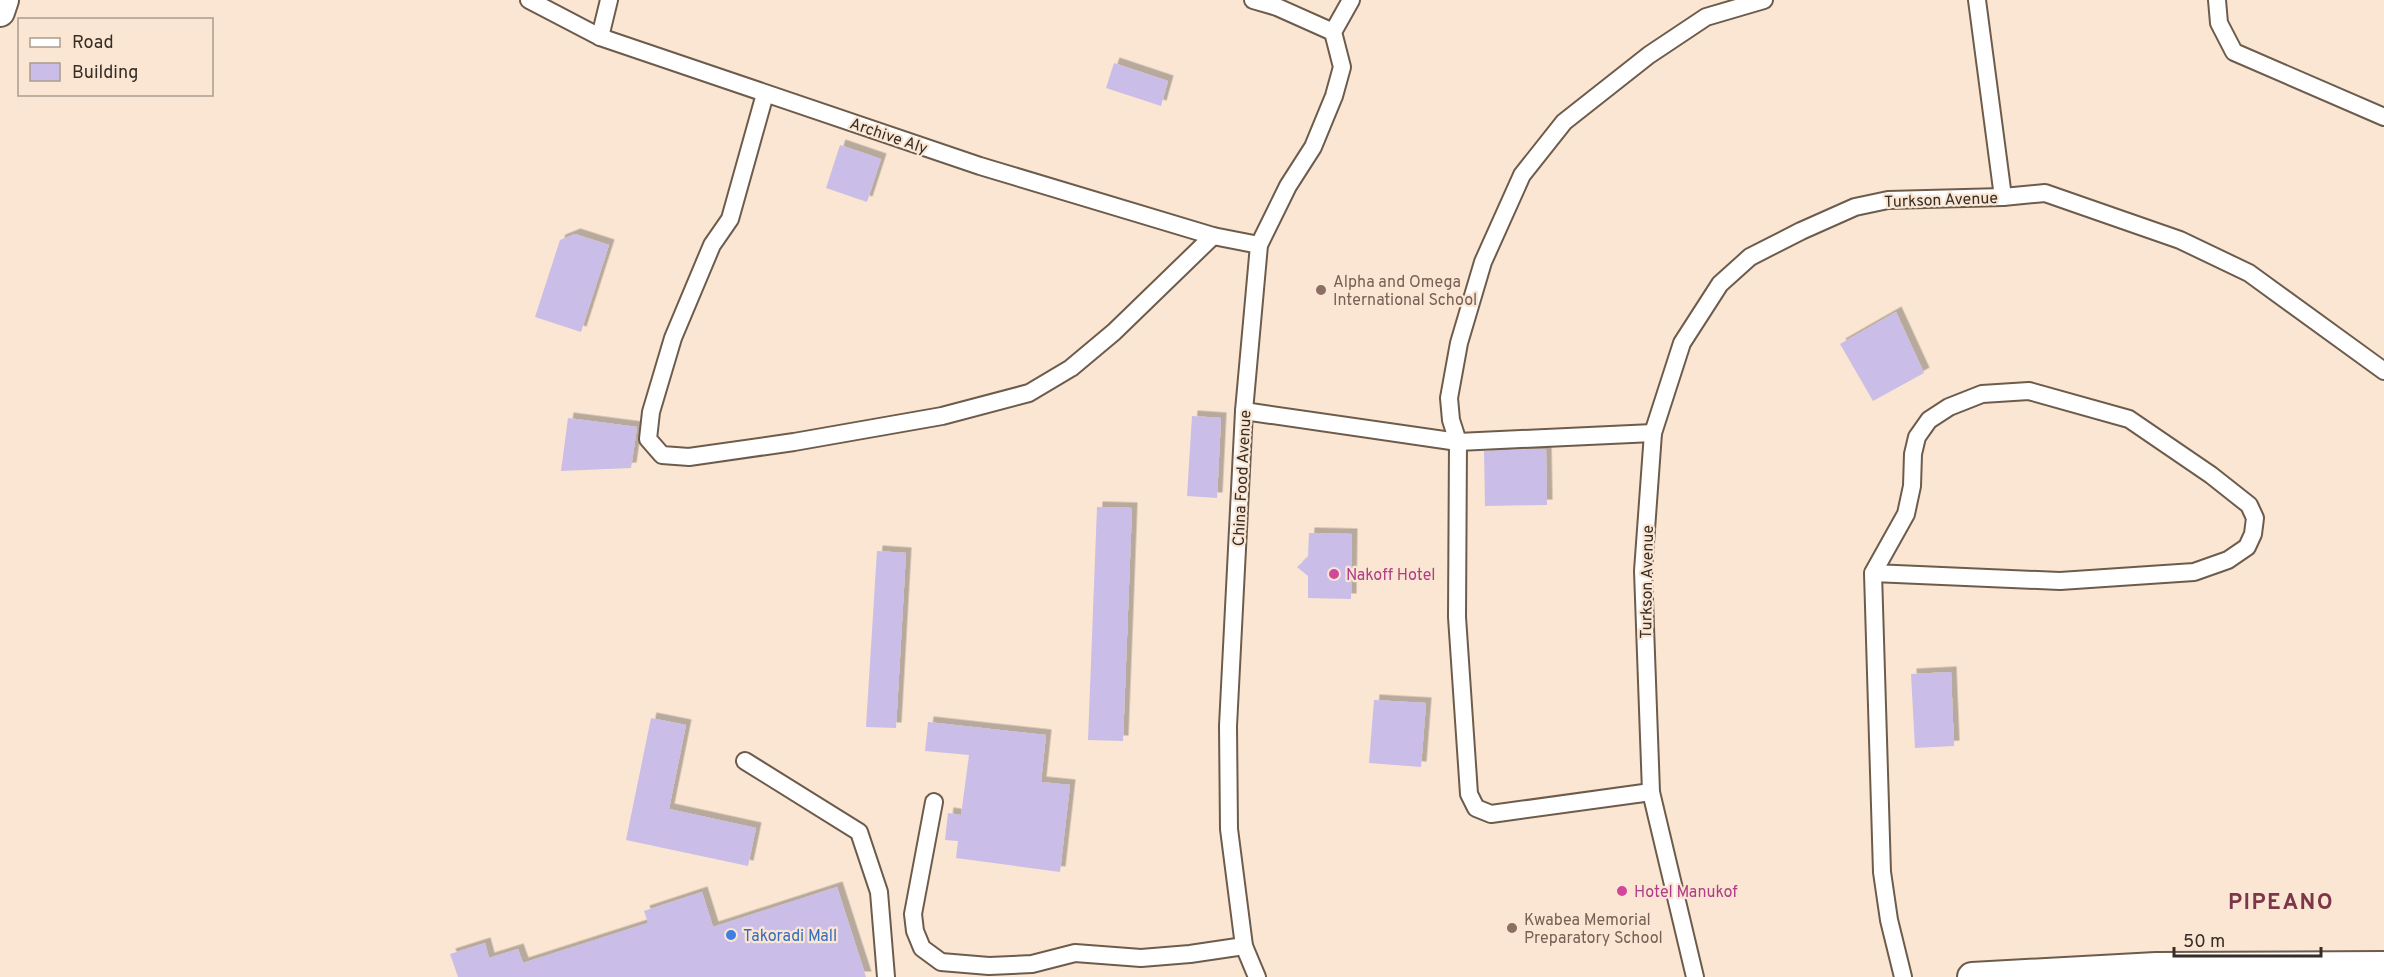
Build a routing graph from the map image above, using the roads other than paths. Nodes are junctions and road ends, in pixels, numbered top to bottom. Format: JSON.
{"nodes":[{"id":1,"x":4,"y":0,"type":"edge"},
{"id":2,"x":529,"y":0,"type":"edge"},
{"id":3,"x":609,"y":0,"type":"edge"},
{"id":4,"x":1253,"y":0,"type":"edge"},
{"id":5,"x":1351,"y":0,"type":"edge"},
{"id":6,"x":1764,"y":0,"type":"edge"},
{"id":7,"x":1977,"y":0,"type":"edge"},
{"id":8,"x":2217,"y":0,"type":"edge"},
{"id":9,"x":0,"y":12,"type":"edge"},
{"id":10,"x":1333,"y":32,"type":"junction"},
{"id":11,"x":600,"y":38,"type":"junction"},
{"id":12,"x":765,"y":94,"type":"junction"},
{"id":13,"x":2384,"y":117,"type":"edge"},
{"id":14,"x":2003,"y":197,"type":"junction"},
{"id":15,"x":1213,"y":236,"type":"junction"},
{"id":16,"x":1259,"y":244,"type":"junction"},
{"id":17,"x":2384,"y":371,"type":"edge"},
{"id":18,"x":1244,"y":411,"type":"junction"},
{"id":19,"x":1653,"y":432,"type":"junction"},
{"id":20,"x":1458,"y":442,"type":"junction"},
{"id":21,"x":1873,"y":573,"type":"junction"},
{"id":22,"x":745,"y":761,"type":"dead end"},
{"id":23,"x":1651,"y":792,"type":"junction"},
{"id":24,"x":934,"y":802,"type":"dead end"},
{"id":25,"x":1244,"y":946,"type":"junction"},
{"id":26,"x":2384,"y":966,"type":"edge"},
{"id":27,"x":886,"y":977,"type":"edge"},
{"id":28,"x":1257,"y":977,"type":"edge"},
{"id":29,"x":1695,"y":977,"type":"edge"},
{"id":30,"x":1903,"y":977,"type":"edge"},
{"id":31,"x":1972,"y":977,"type":"edge"}],
"edges":[{"from":1,"to":9,"type":"highway"},
{"from":2,"to":11,"type":"street","name":"Archive Aly"},
{"from":3,"to":11,"type":"street"},
{"from":4,"to":10,"type":"street"},
{"from":5,"to":10,"type":"street"},
{"from":6,"to":20,"type":"street"},
{"from":7,"to":14,"type":"street"},
{"from":8,"to":13,"type":"street"},
{"from":10,"to":16,"type":"street","name":"China Food Avenue"},
{"from":11,"to":12,"type":"street","name":"Archive Aly"},
{"from":12,"to":15,"type":"street","name":"Archive Aly"},
{"from":12,"to":15,"type":"street"},
{"from":14,"to":17,"type":"street","name":"Turkson Avenue"},
{"from":14,"to":19,"type":"street","name":"Turkson Avenue"},
{"from":15,"to":16,"type":"street","name":"Archive Aly"},
{"from":16,"to":18,"type":"street","name":"China Food Avenue"},
{"from":18,"to":20,"type":"street"},
{"from":18,"to":25,"type":"street","name":"China Food Avenue"},
{"from":19,"to":20,"type":"street"},
{"from":19,"to":23,"type":"street","name":"Turkson Avenue"},
{"from":20,"to":23,"type":"street"},
{"from":21,"to":21,"type":"street"},
{"from":21,"to":30,"type":"street"},
{"from":22,"to":27,"type":"street"},
{"from":23,"to":29,"type":"street","name":"Turkson Avenue"},
{"from":24,"to":25,"type":"street"},
{"from":25,"to":28,"type":"street","name":"China Food Avenue"},
{"from":26,"to":31,"type":"highway"}]}
